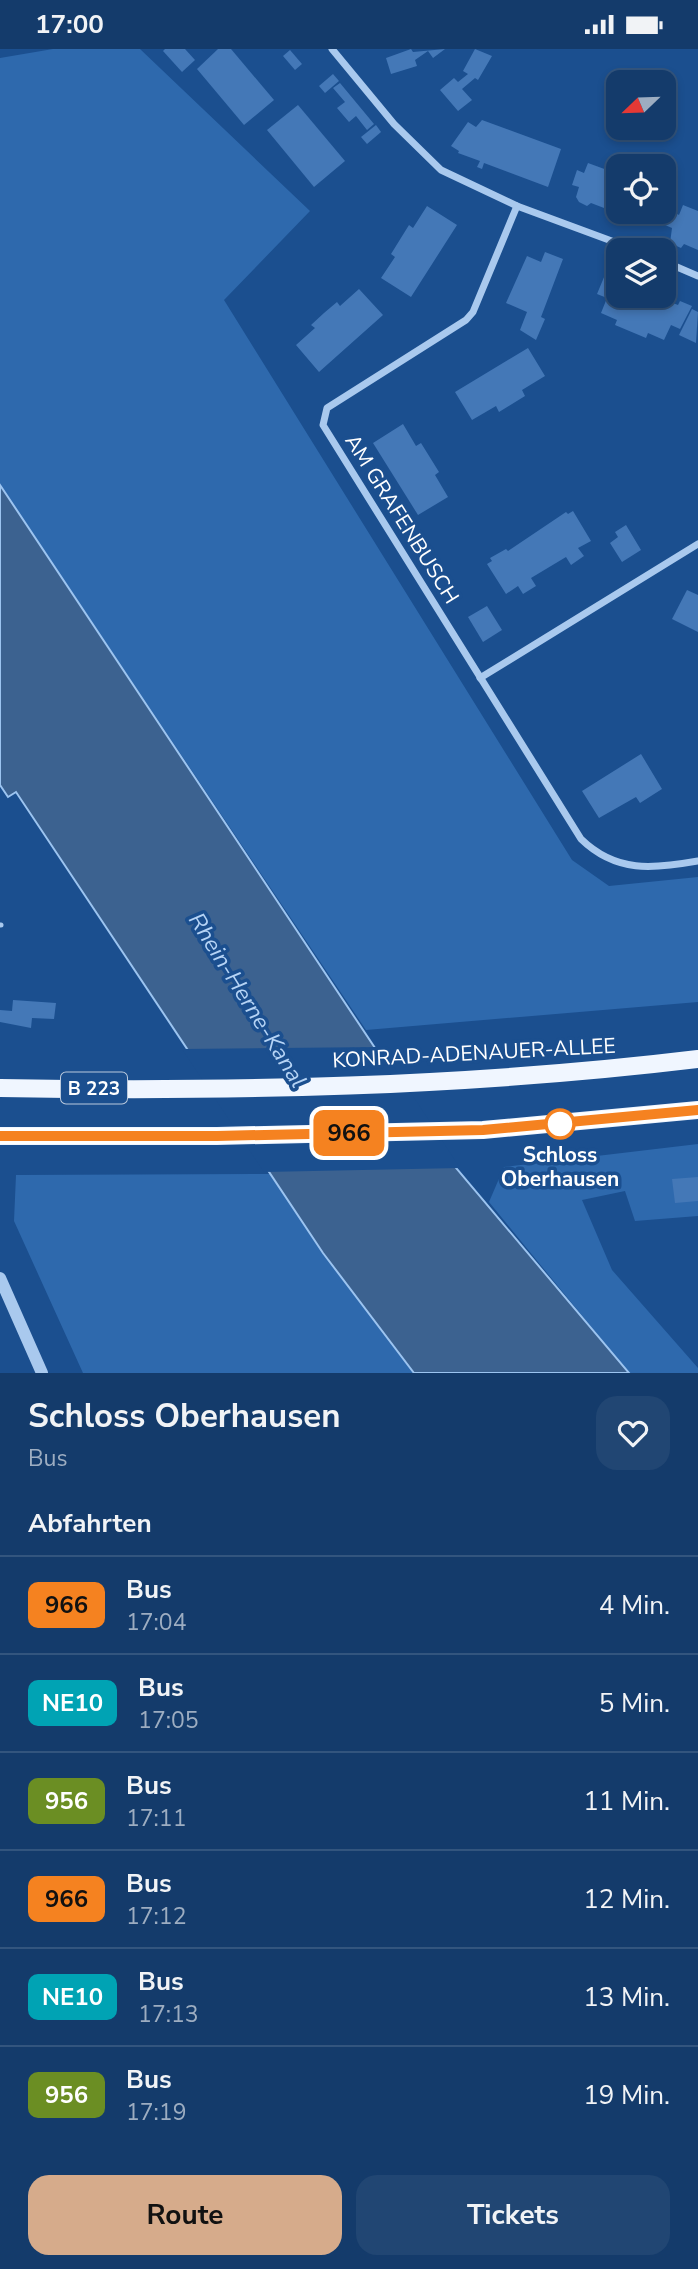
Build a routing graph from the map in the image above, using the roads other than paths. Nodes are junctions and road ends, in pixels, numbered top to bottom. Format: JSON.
{"nodes":[{"id":1,"x":332,"y":49,"type":"edge"},
{"id":2,"x":517,"y":206,"type":"junction"},
{"id":3,"x":606,"y":239,"type":"edge"},
{"id":4,"x":676,"y":267,"type":"edge"},
{"id":5,"x":698,"y":276,"type":"edge"},
{"id":6,"x":698,"y":544,"type":"edge"},
{"id":7,"x":480,"y":678,"type":"junction"},
{"id":8,"x":698,"y":861,"type":"edge"},
{"id":9,"x":698,"y":1059,"type":"edge"},
{"id":10,"x":0,"y":1088,"type":"edge"},
{"id":11,"x":698,"y":1110,"type":"edge"},
{"id":12,"x":0,"y":1136,"type":"edge"},
{"id":13,"x":0,"y":1278,"type":"edge"},
{"id":14,"x":42,"y":1373,"type":"edge"}],
"edges":[{"from":1,"to":2,"type":"street"},
{"from":2,"to":3,"type":"street"},
{"from":2,"to":7,"type":"street","name":"AM GRAFENBUSCH"},
{"from":4,"to":5,"type":"street"},
{"from":6,"to":7,"type":"street"},
{"from":7,"to":8,"type":"street","name":"AM GRAFENBUSCH"},
{"from":9,"to":10,"type":"main road","name":"KONRAD-ADENAUER-ALLEE","number":"B 223"},
{"from":11,"to":12,"type":"main road"},
{"from":13,"to":14,"type":"street"}]}
